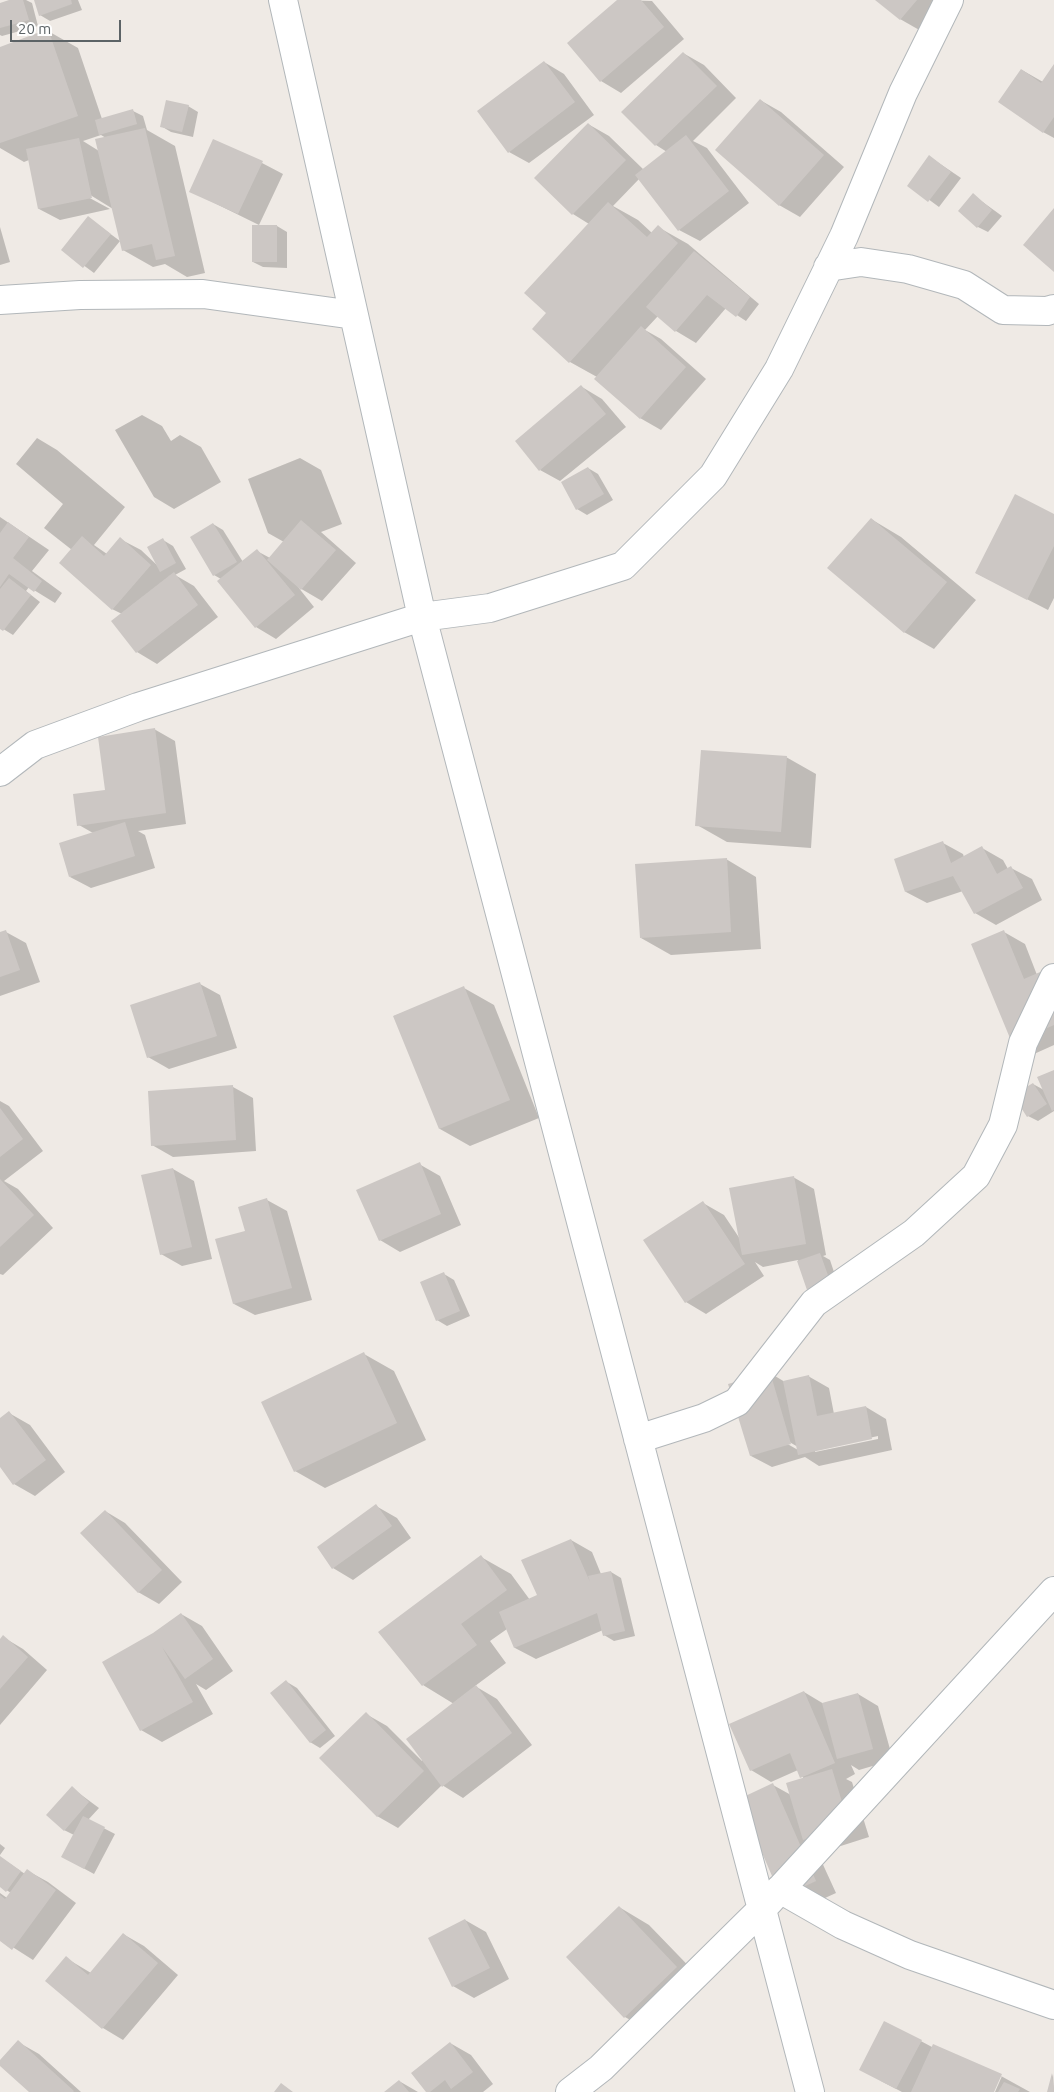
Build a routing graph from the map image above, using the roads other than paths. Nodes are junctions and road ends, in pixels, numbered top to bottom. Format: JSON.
{"nodes":[{"id":1,"x":284,"y":0,"type":"edge"},
{"id":2,"x":949,"y":0,"type":"edge"},
{"id":3,"x":828,"y":267,"type":"junction"},
{"id":4,"x":0,"y":300,"type":"edge"},
{"id":5,"x":1054,"y":309,"type":"edge"},
{"id":6,"x":354,"y":315,"type":"junction"},
{"id":7,"x":422,"y":617,"type":"junction"},
{"id":8,"x":0,"y":772,"type":"edge"},
{"id":9,"x":1054,"y":978,"type":"edge"},
{"id":10,"x":638,"y":1439,"type":"junction"},
{"id":11,"x":1054,"y":1591,"type":"edge"},
{"id":12,"x":780,"y":1889,"type":"junction"},
{"id":13,"x":762,"y":1909,"type":"junction"},
{"id":14,"x":1054,"y":2005,"type":"edge"},
{"id":15,"x":570,"y":2092,"type":"edge"},
{"id":16,"x":810,"y":2092,"type":"edge"}],
"edges":[{"from":1,"to":6,"type":"street"},
{"from":2,"to":3,"type":"street"},
{"from":3,"to":5,"type":"street"},
{"from":3,"to":7,"type":"street"},
{"from":4,"to":6,"type":"street"},
{"from":6,"to":7,"type":"street"},
{"from":7,"to":8,"type":"street"},
{"from":7,"to":10,"type":"street"},
{"from":9,"to":10,"type":"street"},
{"from":10,"to":13,"type":"street"},
{"from":11,"to":12,"type":"street"},
{"from":12,"to":13,"type":"street"},
{"from":12,"to":14,"type":"street"},
{"from":13,"to":15,"type":"street"},
{"from":13,"to":16,"type":"street"}]}
